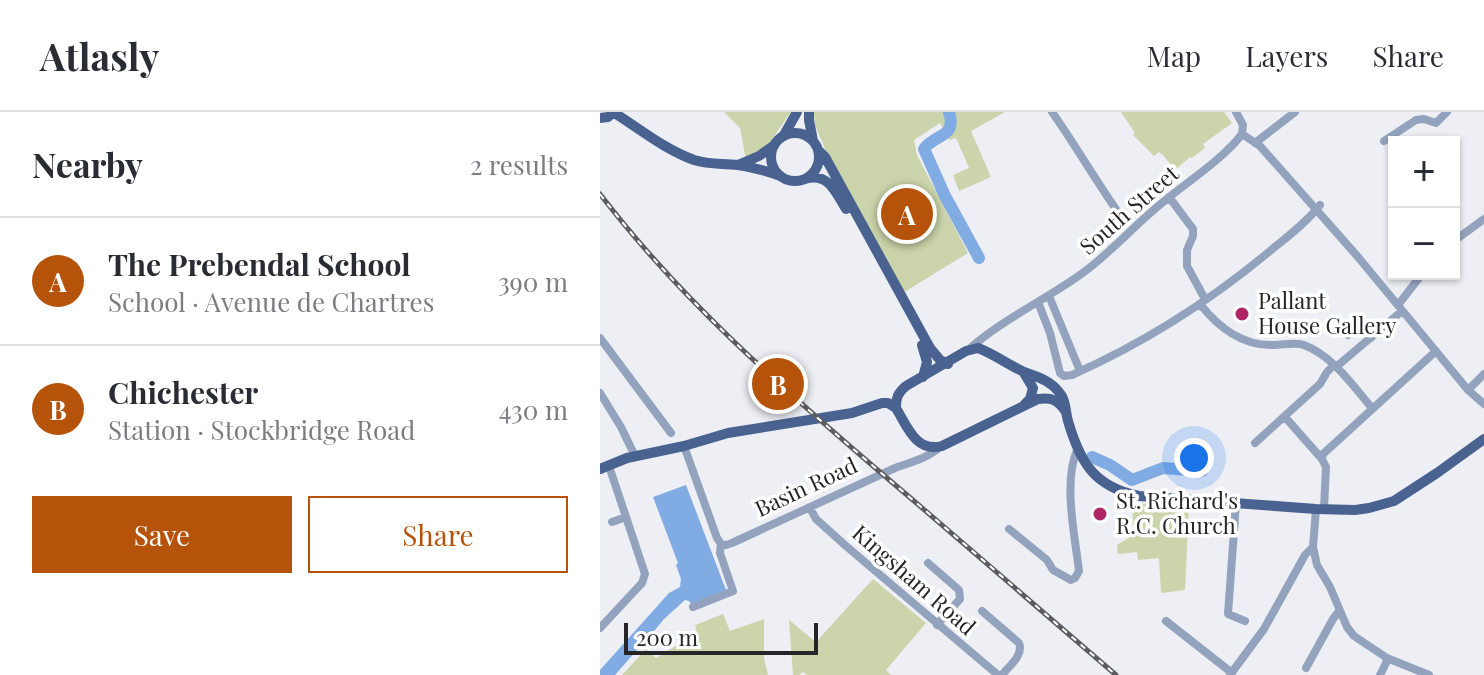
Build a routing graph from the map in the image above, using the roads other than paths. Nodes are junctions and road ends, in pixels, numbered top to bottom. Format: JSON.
{"nodes":[{"id":1,"x":613,"y":112,"type":"edge"},
{"id":2,"x":797,"y":112,"type":"edge"},
{"id":3,"x":809,"y":112,"type":"edge"},
{"id":4,"x":1052,"y":112,"type":"edge"},
{"id":5,"x":1236,"y":112,"type":"edge"},
{"id":6,"x":1295,"y":112,"type":"edge"},
{"id":7,"x":1447,"y":112,"type":"edge"},
{"id":8,"x":1426,"y":116,"type":"edge"},
{"id":9,"x":600,"y":118,"type":"edge"},
{"id":10,"x":1242,"y":134,"type":"junction"},
{"id":11,"x":784,"y":135,"type":"junction"},
{"id":12,"x":1384,"y":141,"type":"dead end"},
{"id":13,"x":1255,"y":143,"type":"junction"},
{"id":14,"x":816,"y":145,"type":"junction"},
{"id":15,"x":773,"y":146,"type":"junction"},
{"id":16,"x":738,"y":165,"type":"junction"},
{"id":17,"x":780,"y":176,"type":"junction"},
{"id":18,"x":805,"y":179,"type":"junction"},
{"id":19,"x":1169,"y":197,"type":"junction"},
{"id":20,"x":1316,"y":210,"type":"junction"},
{"id":21,"x":1484,"y":219,"type":"edge"},
{"id":22,"x":1126,"y":223,"type":"junction"},
{"id":23,"x":1460,"y":237,"type":"edge"},
{"id":24,"x":1418,"y":280,"type":"edge"},
{"id":25,"x":1049,"y":296,"type":"junction"},
{"id":26,"x":1202,"y":302,"type":"junction"},
{"id":27,"x":1036,"y":303,"type":"junction"},
{"id":28,"x":1400,"y":308,"type":"junction"},
{"id":29,"x":993,"y":329,"type":"junction"},
{"id":30,"x":1348,"y":335,"type":"dead end"},
{"id":31,"x":600,"y":338,"type":"edge"},
{"id":32,"x":1371,"y":338,"type":"junction"},
{"id":33,"x":966,"y":351,"type":"junction"},
{"id":34,"x":1436,"y":351,"type":"junction"},
{"id":35,"x":990,"y":353,"type":"junction"},
{"id":36,"x":948,"y":364,"type":"junction"},
{"id":37,"x":1335,"y":366,"type":"junction"},
{"id":38,"x":1023,"y":371,"type":"junction"},
{"id":39,"x":1076,"y":373,"type":"junction"},
{"id":40,"x":1484,"y":374,"type":"edge"},
{"id":41,"x":923,"y":377,"type":"junction"},
{"id":42,"x":906,"y":386,"type":"junction"},
{"id":43,"x":1468,"y":390,"type":"junction"},
{"id":44,"x":600,"y":393,"type":"edge"},
{"id":45,"x":1484,"y":404,"type":"edge"},
{"id":46,"x":1024,"y":405,"type":"junction"},
{"id":47,"x":896,"y":408,"type":"junction"},
{"id":48,"x":1372,"y":408,"type":"junction"},
{"id":49,"x":1066,"y":412,"type":"junction"},
{"id":50,"x":840,"y":415,"type":"junction"},
{"id":51,"x":1285,"y":417,"type":"junction"},
{"id":52,"x":671,"y":433,"type":"dead end"},
{"id":53,"x":915,"y":439,"type":"junction"},
{"id":54,"x":1484,"y":439,"type":"edge"},
{"id":55,"x":1255,"y":443,"type":"dead end"},
{"id":56,"x":684,"y":446,"type":"junction"},
{"id":57,"x":942,"y":446,"type":"junction"},
{"id":58,"x":1077,"y":450,"type":"junction"},
{"id":59,"x":635,"y":456,"type":"junction"},
{"id":60,"x":1322,"y":459,"type":"junction"},
{"id":61,"x":908,"y":463,"type":"junction"},
{"id":62,"x":605,"y":467,"type":"edge"},
{"id":63,"x":1236,"y":503,"type":"junction"},
{"id":64,"x":810,"y":508,"type":"junction"},
{"id":65,"x":1320,"y":509,"type":"junction"},
{"id":66,"x":626,"y":517,"type":"junction"},
{"id":67,"x":612,"y":522,"type":"dead end"},
{"id":68,"x":1009,"y":529,"type":"dead end"},
{"id":69,"x":721,"y":544,"type":"junction"},
{"id":70,"x":1313,"y":547,"type":"junction"},
{"id":71,"x":928,"y":563,"type":"dead end"},
{"id":72,"x":693,"y":607,"type":"dead end"},
{"id":73,"x":982,"y":611,"type":"dead end"},
{"id":74,"x":1339,"y":611,"type":"junction"},
{"id":75,"x":1166,"y":621,"type":"dead end"},
{"id":76,"x":1245,"y":621,"type":"dead end"},
{"id":77,"x":937,"y":625,"type":"junction"},
{"id":78,"x":600,"y":628,"type":"edge"},
{"id":79,"x":1387,"y":658,"type":"junction"},
{"id":80,"x":1306,"y":668,"type":"dead end"},
{"id":81,"x":1231,"y":674,"type":"edge"},
{"id":82,"x":1000,"y":675,"type":"edge"},
{"id":83,"x":1380,"y":675,"type":"edge"},
{"id":84,"x":1429,"y":675,"type":"edge"}],
"edges":[{"from":1,"to":9,"type":"main road"},
{"from":1,"to":16,"type":"main road"},
{"from":2,"to":11,"type":"main road"},
{"from":3,"to":14,"type":"main road"},
{"from":4,"to":22,"type":"street"},
{"from":5,"to":10,"type":"street"},
{"from":6,"to":13,"type":"street"},
{"from":7,"to":8,"type":"street"},
{"from":8,"to":12,"type":"street"},
{"from":10,"to":13,"type":"street"},
{"from":10,"to":19,"type":"street","name":"South Street"},
{"from":11,"to":14,"type":"main road"},
{"from":11,"to":15,"type":"main road"},
{"from":13,"to":20,"type":"street"},
{"from":14,"to":18,"type":"main road"},
{"from":14,"to":36,"type":"main road"},
{"from":15,"to":16,"type":"main road"},
{"from":15,"to":17,"type":"main road"},
{"from":16,"to":17,"type":"main road"},
{"from":17,"to":18,"type":"main road"},
{"from":18,"to":41,"type":"main road"},
{"from":19,"to":22,"type":"street","name":"South Street"},
{"from":19,"to":26,"type":"street"},
{"from":20,"to":26,"type":"street"},
{"from":20,"to":28,"type":"street"},
{"from":21,"to":23,"type":"street"},
{"from":22,"to":25,"type":"street","name":"South Street"},
{"from":24,"to":28,"type":"street"},
{"from":25,"to":27,"type":"street","name":"South Street"},
{"from":25,"to":39,"type":"street"},
{"from":26,"to":37,"type":"street"},
{"from":26,"to":39,"type":"street"},
{"from":27,"to":29,"type":"street","name":"South Street"},
{"from":27,"to":39,"type":"street"},
{"from":28,"to":32,"type":"street"},
{"from":28,"to":34,"type":"street"},
{"from":29,"to":33,"type":"street","name":"South Street"},
{"from":29,"to":35,"type":"street"},
{"from":30,"to":32,"type":"street"},
{"from":31,"to":52,"type":"street"},
{"from":32,"to":37,"type":"street"},
{"from":33,"to":35,"type":"main road"},
{"from":33,"to":36,"type":"main road"},
{"from":34,"to":43,"type":"street"},
{"from":34,"to":48,"type":"street"},
{"from":35,"to":38,"type":"main road"},
{"from":36,"to":41,"type":"main road"},
{"from":37,"to":48,"type":"street"},
{"from":37,"to":51,"type":"street"},
{"from":38,"to":46,"type":"main road"},
{"from":38,"to":49,"type":"main road"},
{"from":40,"to":43,"type":"street"},
{"from":41,"to":42,"type":"main road"},
{"from":42,"to":47,"type":"main road"},
{"from":42,"to":50,"type":"main road"},
{"from":43,"to":45,"type":"street"},
{"from":44,"to":59,"type":"street"},
{"from":46,"to":49,"type":"main road"},
{"from":46,"to":57,"type":"main road"},
{"from":47,"to":50,"type":"main road"},
{"from":47,"to":53,"type":"main road"},
{"from":48,"to":60,"type":"street"},
{"from":49,"to":58,"type":"main road"},
{"from":50,"to":56,"type":"main road"},
{"from":51,"to":55,"type":"street"},
{"from":51,"to":60,"type":"street"},
{"from":53,"to":57,"type":"main road"},
{"from":53,"to":61,"type":"street"},
{"from":54,"to":65,"type":"main road"},
{"from":56,"to":59,"type":"main road"},
{"from":56,"to":69,"type":"street"},
{"from":57,"to":61,"type":"street","name":"Basin Road"},
{"from":58,"to":63,"type":"main road"},
{"from":58,"to":68,"type":"street"},
{"from":59,"to":62,"type":"main road"},
{"from":60,"to":65,"type":"street"},
{"from":61,"to":64,"type":"street","name":"Basin Road"},
{"from":62,"to":66,"type":"street"},
{"from":63,"to":65,"type":"main road"},
{"from":63,"to":76,"type":"street"},
{"from":64,"to":69,"type":"street","name":"Basin Road"},
{"from":64,"to":77,"type":"street","name":"Kingsham Road"},
{"from":65,"to":70,"type":"street"},
{"from":66,"to":67,"type":"street"},
{"from":66,"to":78,"type":"street"},
{"from":69,"to":72,"type":"street"},
{"from":70,"to":74,"type":"street"},
{"from":70,"to":81,"type":"street"},
{"from":71,"to":77,"type":"street"},
{"from":73,"to":82,"type":"street"},
{"from":74,"to":79,"type":"street"},
{"from":74,"to":80,"type":"street"},
{"from":75,"to":81,"type":"street"},
{"from":77,"to":82,"type":"street","name":"Kingsham Road"},
{"from":79,"to":83,"type":"street"},
{"from":79,"to":84,"type":"street"}]}
